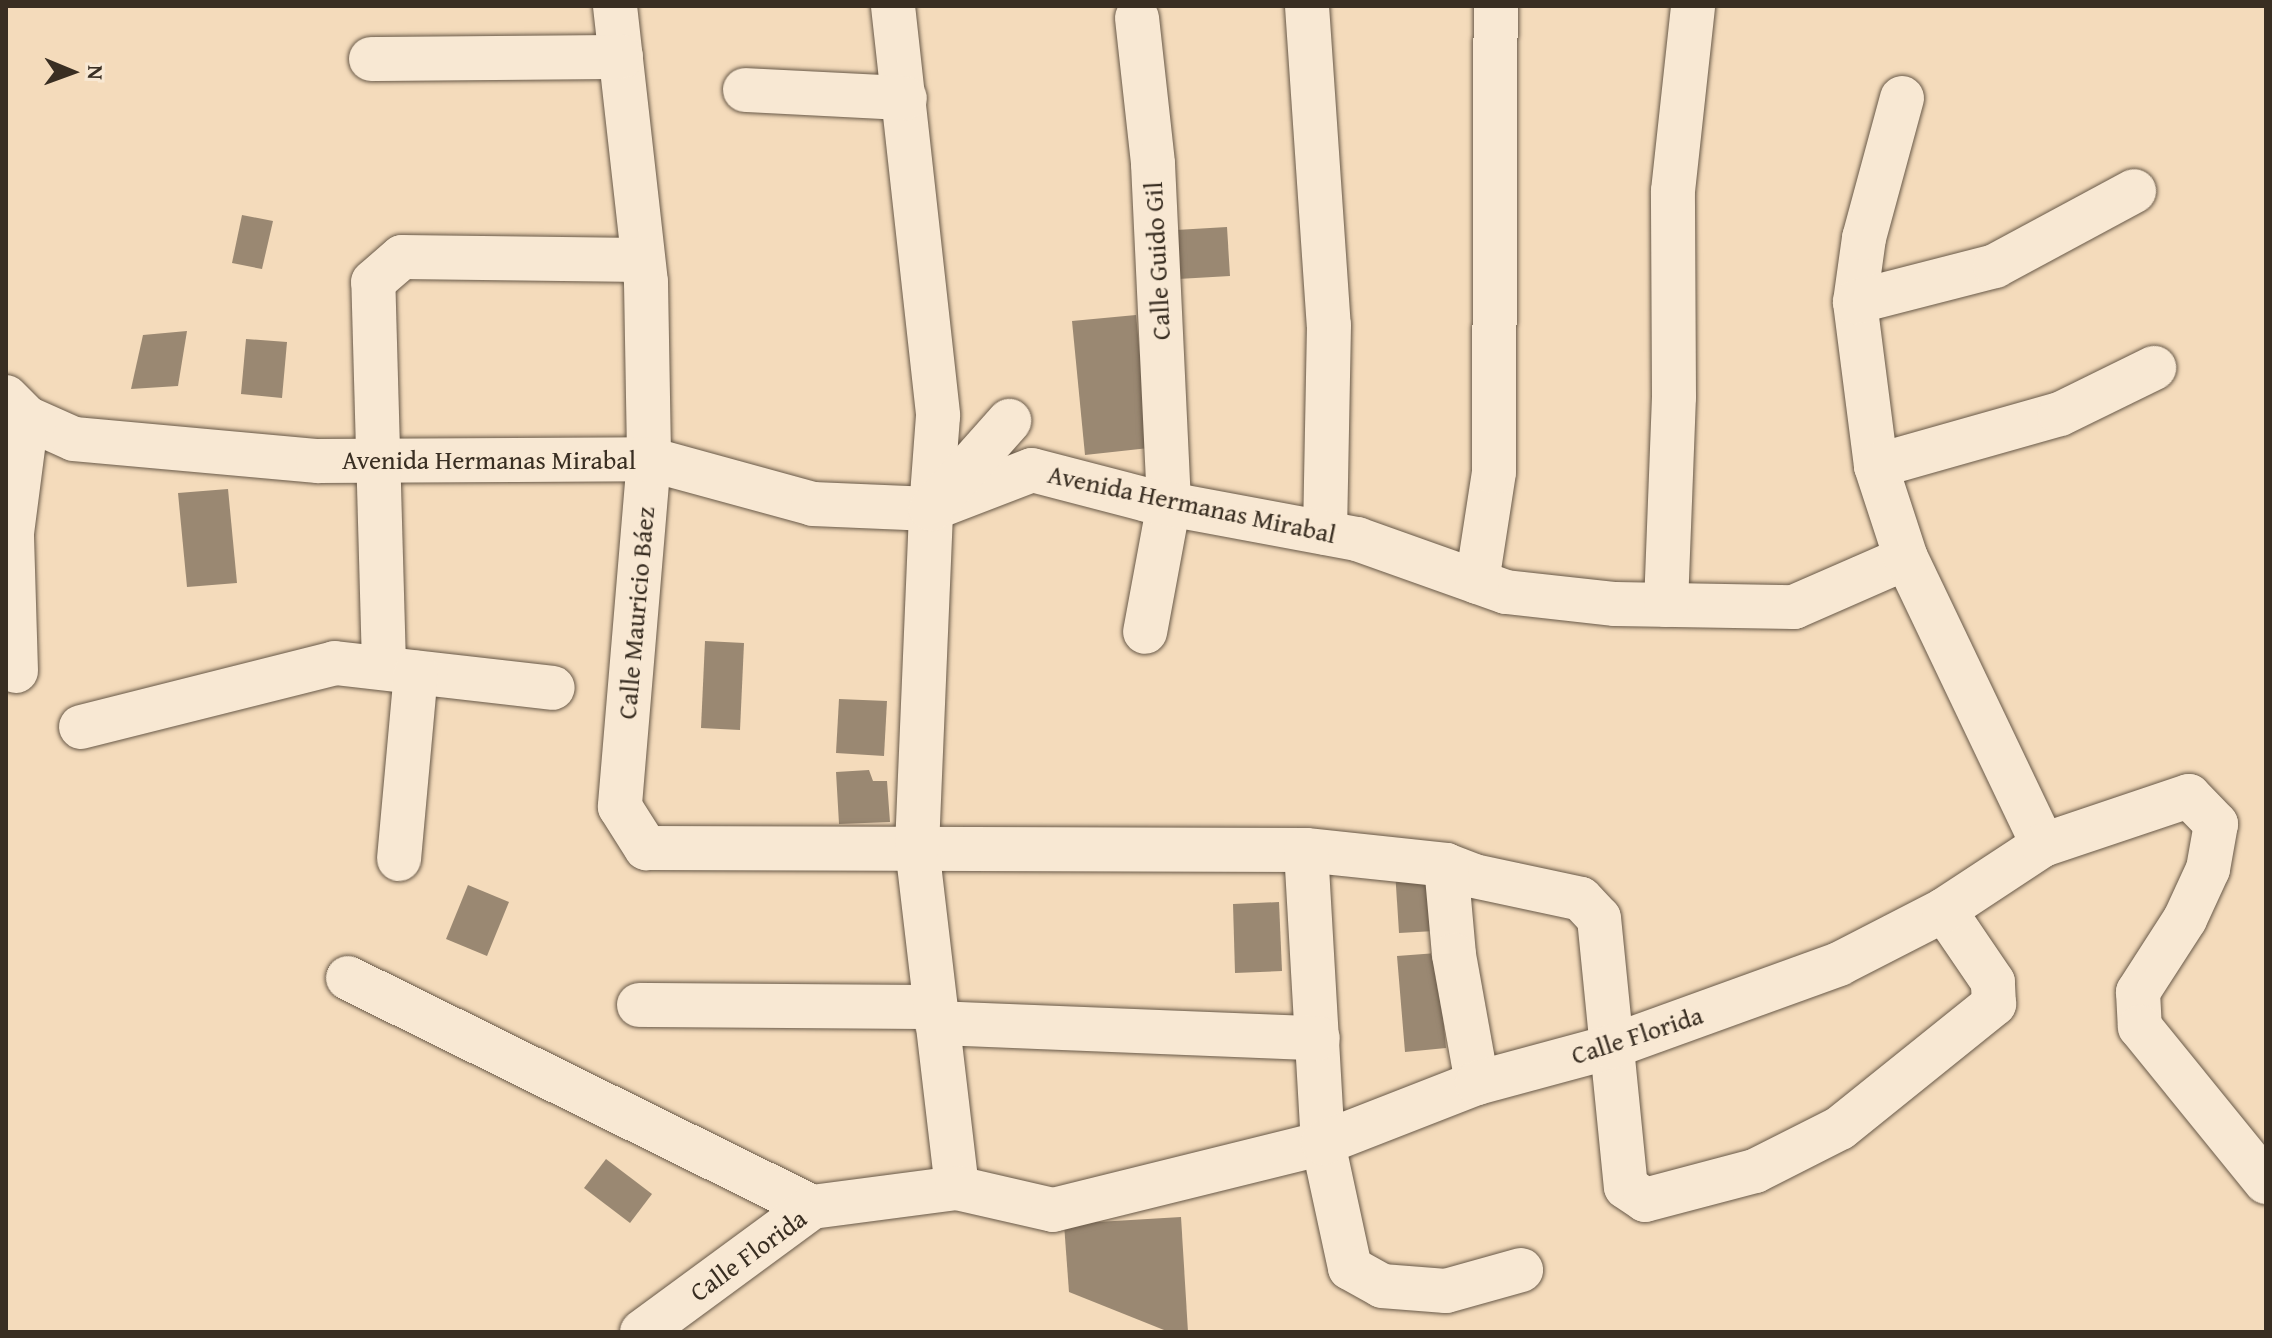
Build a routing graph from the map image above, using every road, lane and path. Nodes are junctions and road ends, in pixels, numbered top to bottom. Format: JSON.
{"nodes":[{"id":1,"x":615,"y":6,"type":"edge"},
{"id":2,"x":893,"y":6,"type":"edge"},
{"id":3,"x":1307,"y":6,"type":"edge"},
{"id":4,"x":1496,"y":6,"type":"edge"},
{"id":5,"x":1693,"y":6,"type":"edge"},
{"id":6,"x":1137,"y":18,"type":"dead end"},
{"id":7,"x":621,"y":57,"type":"junction"},
{"id":8,"x":371,"y":59,"type":"dead end"},
{"id":9,"x":745,"y":90,"type":"dead end"},
{"id":10,"x":905,"y":98,"type":"junction"},
{"id":11,"x":1902,"y":98,"type":"dead end"},
{"id":12,"x":2134,"y":191,"type":"dead end"},
{"id":13,"x":643,"y":260,"type":"junction"},
{"id":14,"x":1855,"y":302,"type":"junction"},
{"id":15,"x":2154,"y":368,"type":"dead end"},
{"id":16,"x":16,"y":408,"type":"edge"},
{"id":17,"x":1009,"y":421,"type":"dead end"},
{"id":18,"x":375,"y":459,"type":"junction"},
{"id":19,"x":649,"y":459,"type":"junction"},
{"id":20,"x":1876,"y":466,"type":"junction"},
{"id":21,"x":1169,"y":503,"type":"junction"},
{"id":22,"x":931,"y":509,"type":"junction"},
{"id":23,"x":1325,"y":533,"type":"junction"},
{"id":24,"x":1906,"y":558,"type":"junction"},
{"id":25,"x":1477,"y":582,"type":"junction"},
{"id":26,"x":1666,"y":605,"type":"junction"},
{"id":27,"x":1145,"y":632,"type":"dead end"},
{"id":28,"x":400,"y":669,"type":"junction"},
{"id":29,"x":16,"y":671,"type":"dead end"},
{"id":30,"x":553,"y":688,"type":"dead end"},
{"id":31,"x":81,"y":727,"type":"dead end"},
{"id":32,"x":2043,"y":845,"type":"junction"},
{"id":33,"x":917,"y":847,"type":"junction"},
{"id":34,"x":1306,"y":850,"type":"junction"},
{"id":35,"x":399,"y":859,"type":"dead end"},
{"id":36,"x":1446,"y":865,"type":"junction"},
{"id":37,"x":1944,"y":910,"type":"junction"},
{"id":38,"x":348,"y":978,"type":"dead end"},
{"id":39,"x":639,"y":1005,"type":"dead end"},
{"id":40,"x":936,"y":1015,"type":"junction"},
{"id":41,"x":1318,"y":1038,"type":"junction"},
{"id":42,"x":1610,"y":1047,"type":"junction"},
{"id":43,"x":1477,"y":1083,"type":"junction"},
{"id":44,"x":1323,"y":1143,"type":"junction"},
{"id":45,"x":2266,"y":1182,"type":"edge"},
{"id":46,"x":957,"y":1188,"type":"junction"},
{"id":47,"x":812,"y":1207,"type":"junction"},
{"id":48,"x":1521,"y":1270,"type":"dead end"},
{"id":49,"x":642,"y":1332,"type":"edge"}],
"edges":[{"from":1,"to":7,"type":"street","name":"Calle Mauricio Báez"},
{"from":2,"to":10,"type":"street"},
{"from":3,"to":23,"type":"street"},
{"from":4,"to":25,"type":"street"},
{"from":5,"to":26,"type":"street"},
{"from":6,"to":21,"type":"street","name":"Calle Guido Gil"},
{"from":7,"to":8,"type":"street"},
{"from":7,"to":13,"type":"street","name":"Calle Mauricio Báez"},
{"from":9,"to":10,"type":"street"},
{"from":10,"to":22,"type":"street"},
{"from":11,"to":14,"type":"street"},
{"from":12,"to":14,"type":"street"},
{"from":13,"to":18,"type":"street"},
{"from":13,"to":19,"type":"street","name":"Calle Mauricio Báez"},
{"from":14,"to":20,"type":"street"},
{"from":15,"to":20,"type":"street"},
{"from":16,"to":18,"type":"street","name":"Avenida Hermanas Mirabal"},
{"from":16,"to":29,"type":"street"},
{"from":17,"to":22,"type":"street"},
{"from":18,"to":19,"type":"street","name":"Avenida Hermanas Mirabal"},
{"from":18,"to":28,"type":"street"},
{"from":19,"to":22,"type":"street","name":"Avenida Hermanas Mirabal"},
{"from":19,"to":33,"type":"street","name":"Calle Mauricio Báez"},
{"from":20,"to":24,"type":"street"},
{"from":21,"to":22,"type":"street","name":"Avenida Hermanas Mirabal"},
{"from":21,"to":23,"type":"street","name":"Avenida Hermanas Mirabal"},
{"from":21,"to":27,"type":"street","name":"Calle Guido Gil"},
{"from":22,"to":33,"type":"street"},
{"from":23,"to":25,"type":"street","name":"Avenida Hermanas Mirabal"},
{"from":24,"to":26,"type":"street","name":"Avenida Hermanas Mirabal"},
{"from":24,"to":32,"type":"street"},
{"from":25,"to":26,"type":"street","name":"Avenida Hermanas Mirabal"},
{"from":28,"to":30,"type":"street"},
{"from":28,"to":31,"type":"street"},
{"from":28,"to":35,"type":"street"},
{"from":32,"to":37,"type":"street","name":"Calle Florida"},
{"from":32,"to":45,"type":"street","name":"Calle Florida"},
{"from":33,"to":34,"type":"street"},
{"from":33,"to":40,"type":"street"},
{"from":34,"to":36,"type":"street"},
{"from":34,"to":41,"type":"street"},
{"from":36,"to":42,"type":"street"},
{"from":36,"to":43,"type":"street"},
{"from":37,"to":42,"type":"street","name":"Calle Florida"},
{"from":37,"to":42,"type":"street"},
{"from":38,"to":47,"type":"street"},
{"from":39,"to":40,"type":"street"},
{"from":40,"to":41,"type":"street"},
{"from":40,"to":46,"type":"street"},
{"from":41,"to":44,"type":"street"},
{"from":42,"to":43,"type":"street","name":"Calle Florida"},
{"from":43,"to":44,"type":"street","name":"Calle Florida"},
{"from":44,"to":46,"type":"street","name":"Calle Florida"},
{"from":44,"to":48,"type":"street"},
{"from":46,"to":47,"type":"street","name":"Calle Florida"},
{"from":47,"to":49,"type":"street","name":"Calle Florida"}]}
